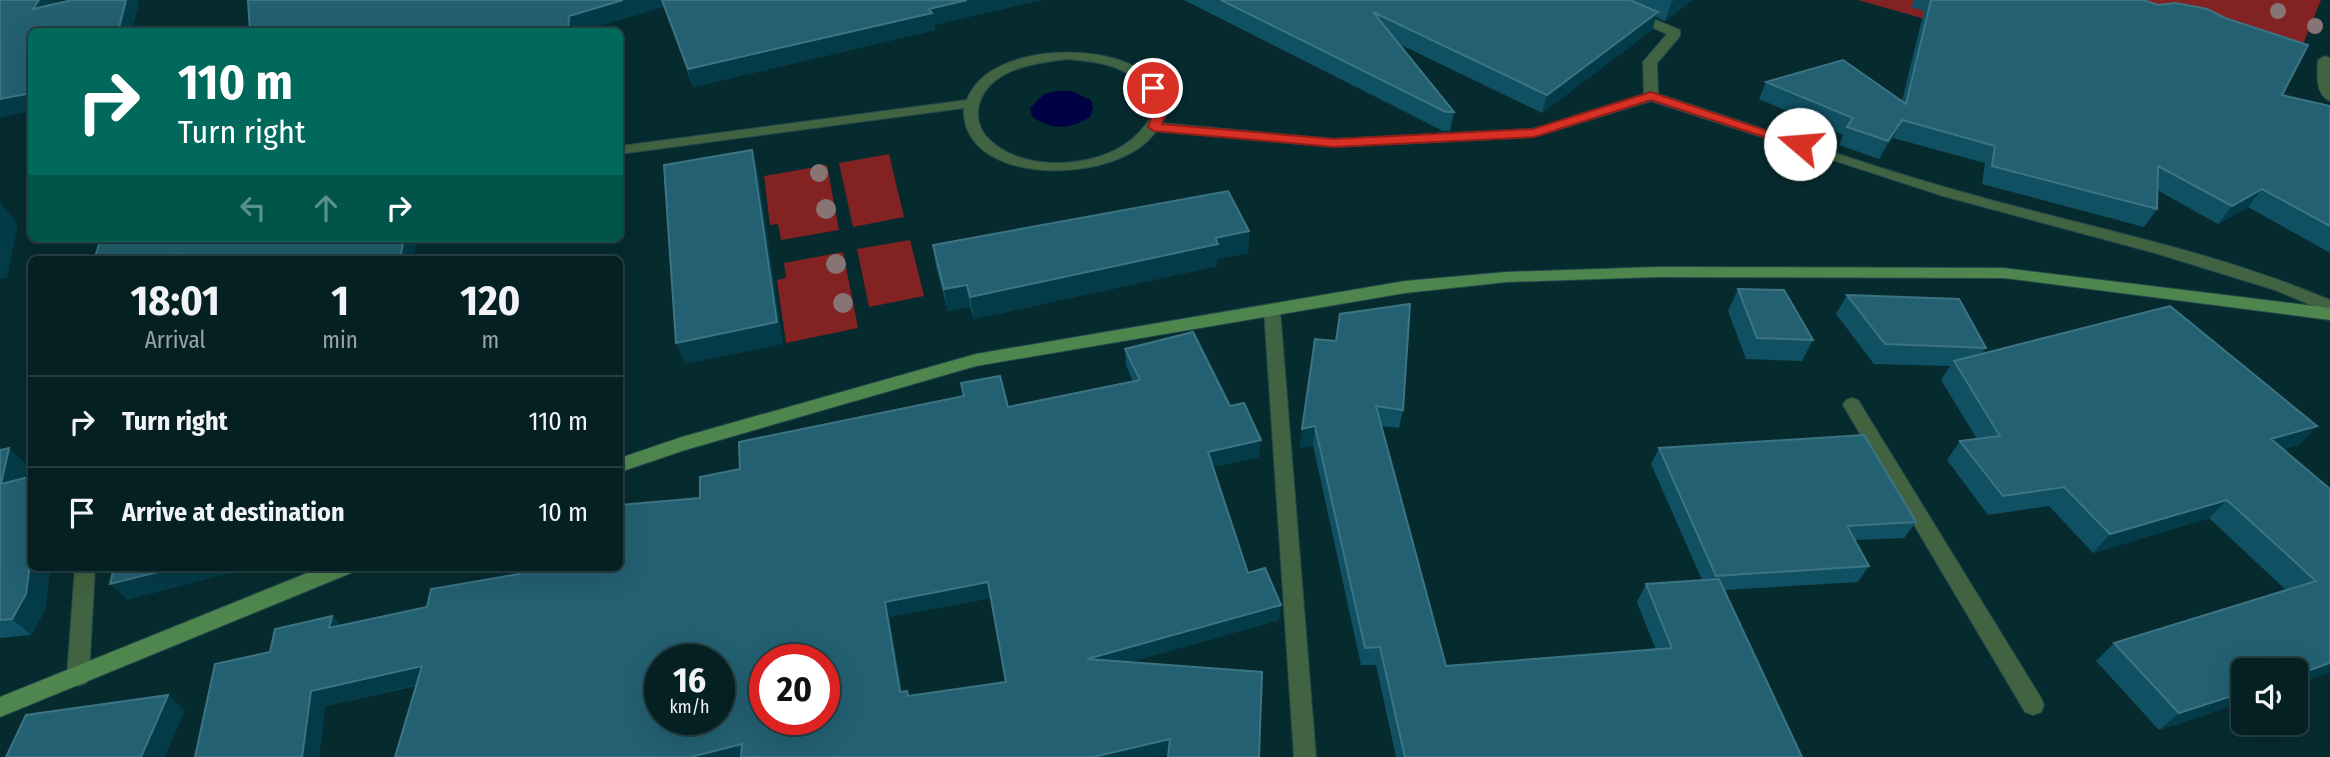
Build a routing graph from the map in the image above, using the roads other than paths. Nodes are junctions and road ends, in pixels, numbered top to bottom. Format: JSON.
{"nodes":[{"id":1,"x":1597,"y":0,"type":"edge"},
{"id":2,"x":2325,"y":60,"type":"dead end"},
{"id":3,"x":1651,"y":96,"type":"junction"},
{"id":4,"x":2330,"y":97,"type":"edge"},
{"id":5,"x":972,"y":103,"type":"junction"},
{"id":6,"x":1154,"y":127,"type":"junction"},
{"id":7,"x":623,"y":150,"type":"edge"},
{"id":8,"x":2330,"y":307,"type":"edge"},
{"id":9,"x":1272,"y":310,"type":"junction"},
{"id":10,"x":2330,"y":314,"type":"edge"},
{"id":11,"x":1852,"y":405,"type":"dead end"},
{"id":12,"x":623,"y":465,"type":"edge"},
{"id":13,"x":85,"y":571,"type":"edge"},
{"id":14,"x":334,"y":571,"type":"edge"},
{"id":15,"x":78,"y":676,"type":"junction"},
{"id":16,"x":2033,"y":705,"type":"dead end"},
{"id":17,"x":0,"y":707,"type":"edge"},
{"id":18,"x":1305,"y":757,"type":"edge"}],
"edges":[{"from":1,"to":3,"type":"street"},
{"from":2,"to":4,"type":"street"},
{"from":3,"to":6,"type":"street"},
{"from":3,"to":8,"type":"street"},
{"from":5,"to":6,"type":"street"},
{"from":5,"to":6,"type":"street"},
{"from":5,"to":7,"type":"street"},
{"from":9,"to":10,"type":"street"},
{"from":9,"to":12,"type":"street"},
{"from":9,"to":18,"type":"street"},
{"from":11,"to":16,"type":"street"},
{"from":13,"to":15,"type":"street"},
{"from":14,"to":15,"type":"street"},
{"from":15,"to":17,"type":"street"}]}
